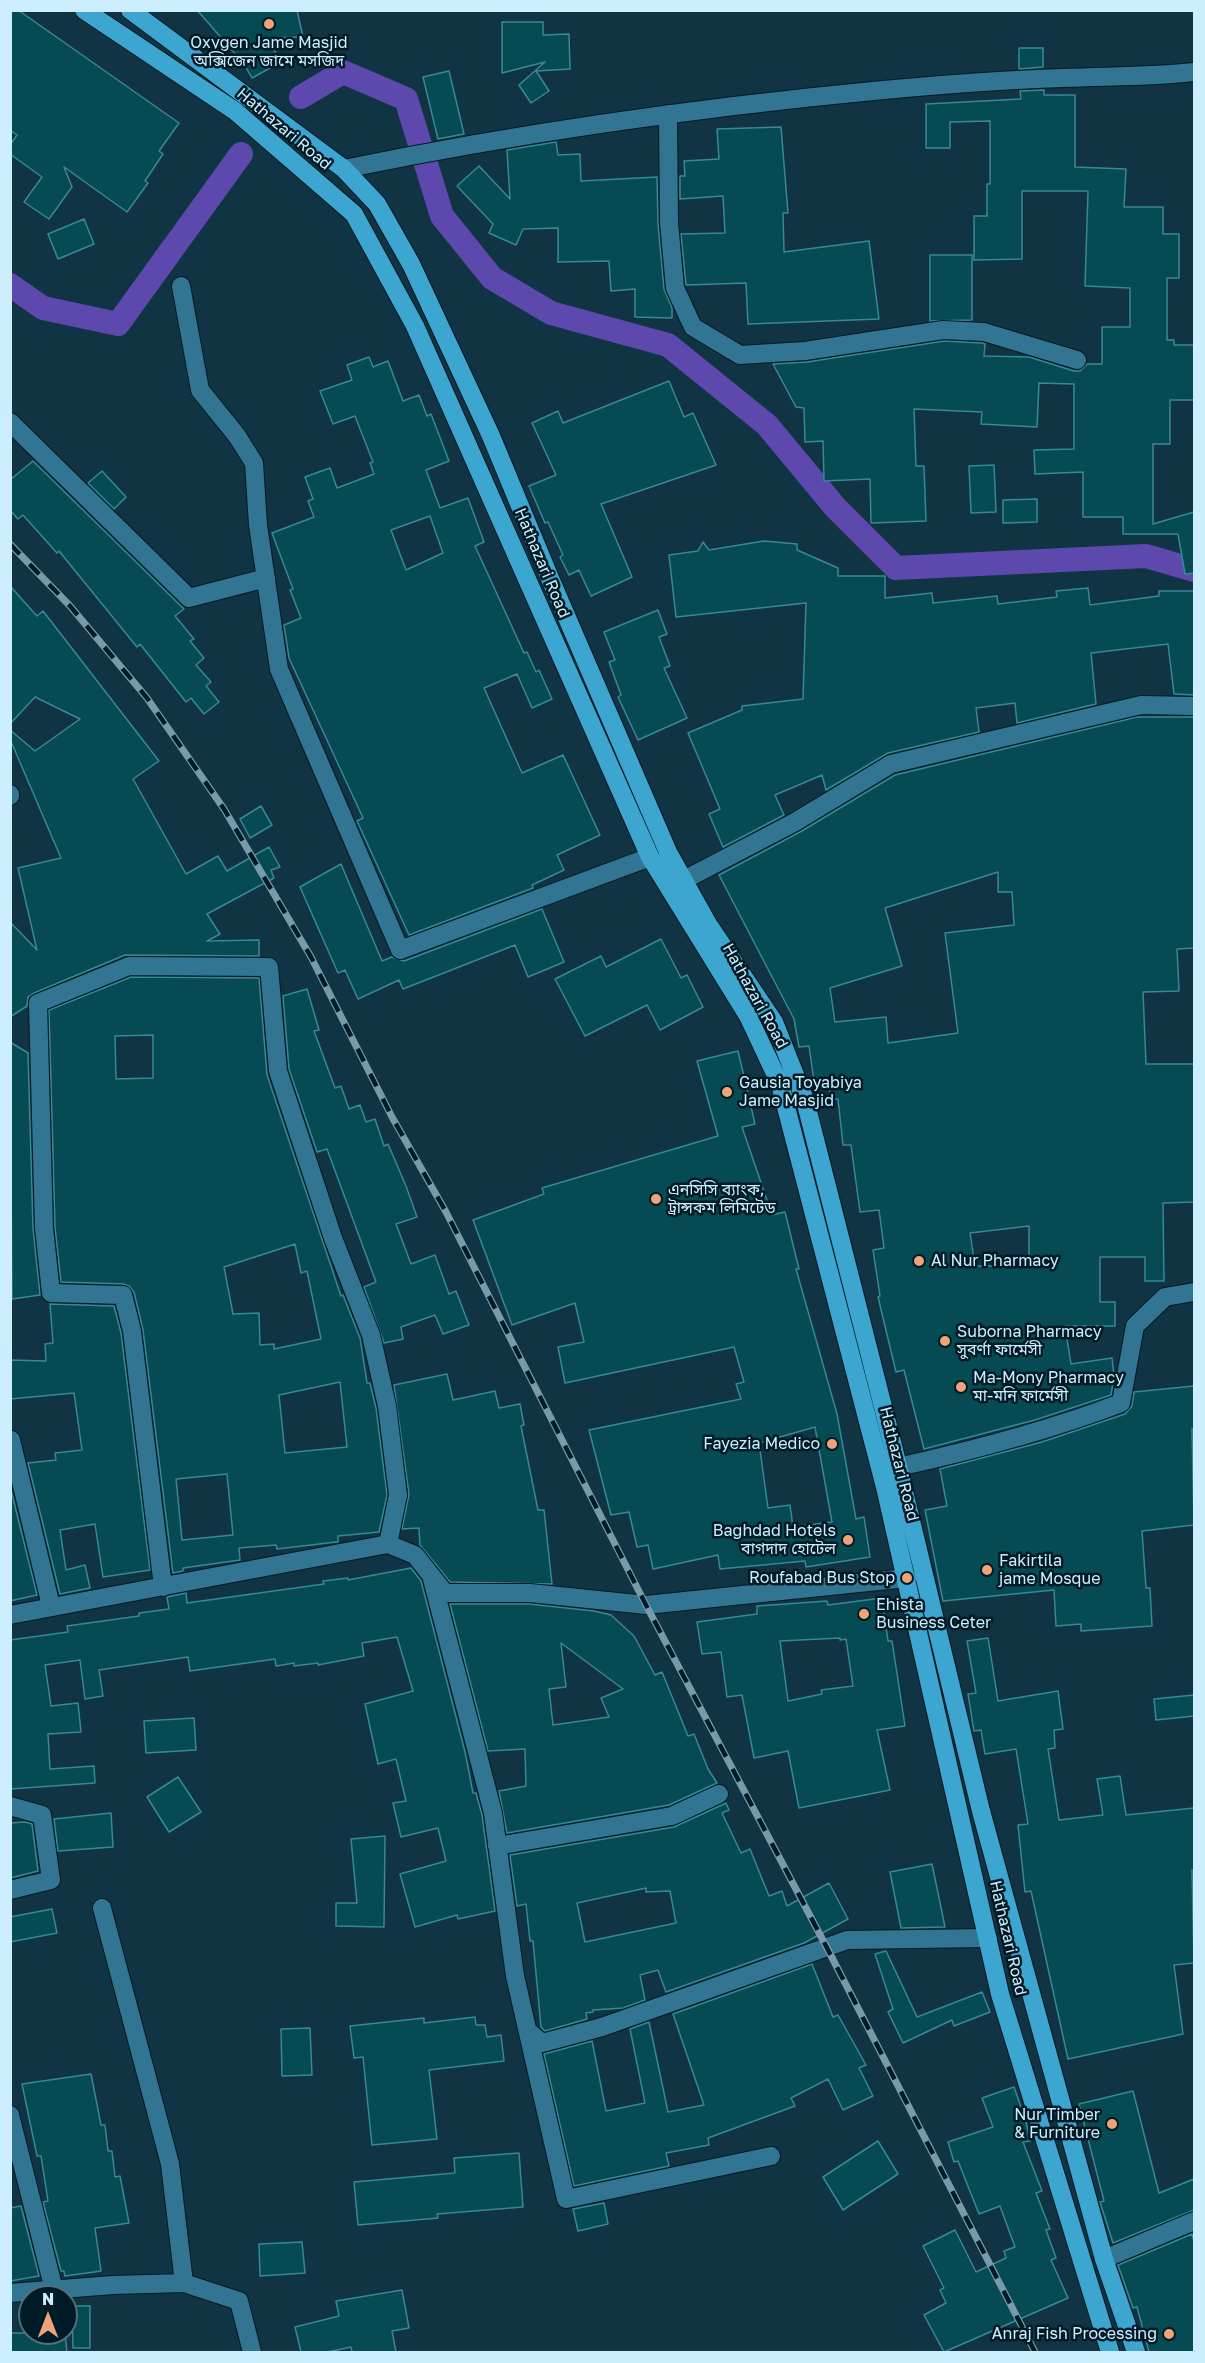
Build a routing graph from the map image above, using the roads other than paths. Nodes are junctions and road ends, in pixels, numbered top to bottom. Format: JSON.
{"nodes":[{"id":1,"x":84,"y":10,"type":"edge"},
{"id":2,"x":130,"y":10,"type":"edge"},
{"id":3,"x":1194,"y":72,"type":"edge"},
{"id":4,"x":668,"y":114,"type":"junction"},
{"id":5,"x":344,"y":169,"type":"junction"},
{"id":6,"x":181,"y":286,"type":"dead end"},
{"id":7,"x":1077,"y":360,"type":"dead end"},
{"id":8,"x":10,"y":422,"type":"edge"},
{"id":9,"x":266,"y":578,"type":"junction"},
{"id":10,"x":1194,"y":705,"type":"edge"},
{"id":11,"x":650,"y":857,"type":"junction"},
{"id":12,"x":684,"y":880,"type":"junction"},
{"id":13,"x":1194,"y":1292,"type":"edge"},
{"id":14,"x":11,"y":1440,"type":"edge"},
{"id":15,"x":898,"y":1467,"type":"junction"},
{"id":16,"x":388,"y":1544,"type":"junction"},
{"id":17,"x":431,"y":1575,"type":"junction"},
{"id":18,"x":907,"y":1578,"type":"junction"},
{"id":19,"x":162,"y":1587,"type":"junction"},
{"id":20,"x":51,"y":1606,"type":"junction"},
{"id":21,"x":10,"y":1615,"type":"edge"},
{"id":22,"x":719,"y":1794,"type":"dead end"},
{"id":23,"x":10,"y":1806,"type":"edge"},
{"id":24,"x":497,"y":1846,"type":"junction"},
{"id":25,"x":10,"y":1890,"type":"edge"},
{"id":26,"x":102,"y":1908,"type":"dead end"},
{"id":27,"x":988,"y":1938,"type":"junction"},
{"id":28,"x":528,"y":2031,"type":"junction"},
{"id":29,"x":10,"y":2115,"type":"edge"},
{"id":30,"x":771,"y":2156,"type":"dead end"},
{"id":31,"x":1194,"y":2221,"type":"edge"},
{"id":32,"x":1104,"y":2259,"type":"junction"},
{"id":33,"x":184,"y":2283,"type":"junction"},
{"id":34,"x":53,"y":2285,"type":"edge"},
{"id":35,"x":78,"y":2288,"type":"edge"},
{"id":36,"x":252,"y":2352,"type":"edge"},
{"id":37,"x":1110,"y":2352,"type":"edge"},
{"id":38,"x":1136,"y":2352,"type":"edge"}],
"edges":[{"from":1,"to":11,"type":"highway","name":"Hathazari Road"},
{"from":2,"to":5,"type":"highway","name":"Hathazari Road"},
{"from":3,"to":4,"type":"street"},
{"from":4,"to":5,"type":"street"},
{"from":4,"to":7,"type":"street"},
{"from":5,"to":12,"type":"highway","name":"Hathazari Road"},
{"from":6,"to":9,"type":"street"},
{"from":8,"to":9,"type":"street"},
{"from":9,"to":11,"type":"street"},
{"from":10,"to":12,"type":"street"},
{"from":11,"to":18,"type":"highway","name":"Hathazari Road"},
{"from":12,"to":15,"type":"highway","name":"Hathazari Road"},
{"from":13,"to":15,"type":"street"},
{"from":14,"to":20,"type":"street"},
{"from":15,"to":32,"type":"highway","name":"Hathazari Road"},
{"from":16,"to":17,"type":"street"},
{"from":16,"to":19,"type":"street"},
{"from":16,"to":19,"type":"street"},
{"from":17,"to":18,"type":"street"},
{"from":17,"to":24,"type":"street"},
{"from":18,"to":27,"type":"highway","name":"Hathazari Road"},
{"from":19,"to":20,"type":"street"},
{"from":20,"to":21,"type":"street"},
{"from":22,"to":24,"type":"street"},
{"from":23,"to":25,"type":"street"},
{"from":24,"to":28,"type":"street"},
{"from":26,"to":33,"type":"street"},
{"from":27,"to":28,"type":"street"},
{"from":27,"to":37,"type":"highway","name":"Hathazari Road"},
{"from":28,"to":30,"type":"street"},
{"from":29,"to":34,"type":"street"},
{"from":31,"to":32,"type":"street"},
{"from":32,"to":38,"type":"highway","name":"Hathazari Road"},
{"from":33,"to":35,"type":"street"},
{"from":33,"to":36,"type":"street"}]}
